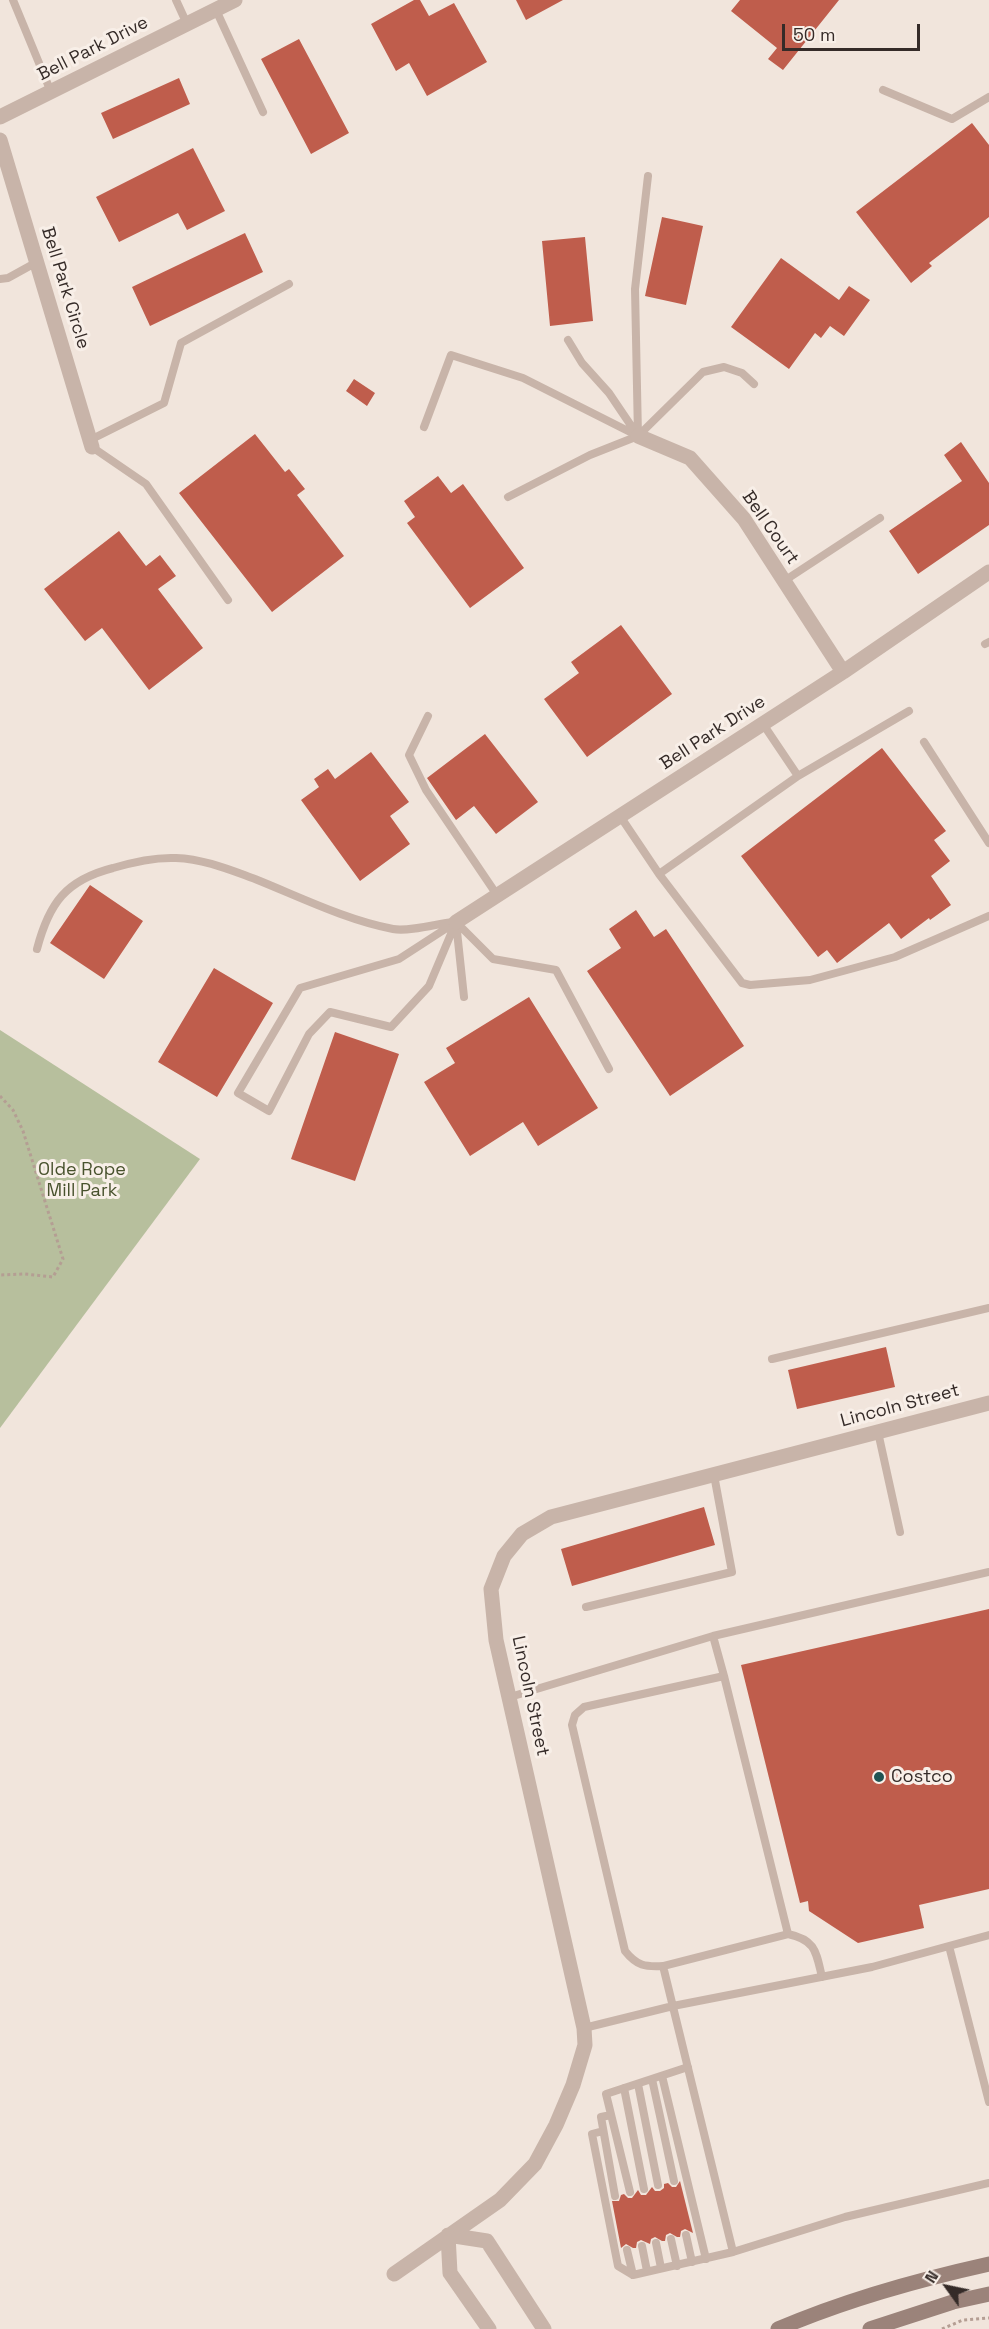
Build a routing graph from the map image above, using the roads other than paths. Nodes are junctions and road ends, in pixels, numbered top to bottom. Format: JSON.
{"nodes":[{"id":1,"x":13,"y":0,"type":"edge"},
{"id":2,"x":176,"y":0,"type":"edge"},
{"id":3,"x":235,"y":0,"type":"edge"},
{"id":4,"x":216,"y":10,"type":"junction"},
{"id":5,"x":187,"y":24,"type":"junction"},
{"id":6,"x":884,"y":90,"type":"dead end"},
{"id":7,"x":51,"y":92,"type":"junction"},
{"id":8,"x":989,"y":97,"type":"edge"},
{"id":9,"x":263,"y":112,"type":"dead end"},
{"id":10,"x":0,"y":117,"type":"edge"},
{"id":11,"x":0,"y":140,"type":"edge"},
{"id":12,"x":648,"y":176,"type":"dead end"},
{"id":13,"x":37,"y":262,"type":"junction"},
{"id":14,"x":0,"y":279,"type":"edge"},
{"id":15,"x":289,"y":284,"type":"dead end"},
{"id":16,"x":568,"y":340,"type":"dead end"},
{"id":17,"x":754,"y":384,"type":"dead end"},
{"id":18,"x":424,"y":427,"type":"dead end"},
{"id":19,"x":638,"y":436,"type":"junction"},
{"id":20,"x":91,"y":443,"type":"junction"},
{"id":21,"x":508,"y":497,"type":"dead end"},
{"id":22,"x":880,"y":518,"type":"dead end"},
{"id":23,"x":989,"y":572,"type":"edge"},
{"id":24,"x":784,"y":581,"type":"junction"},
{"id":25,"x":228,"y":600,"type":"dead end"},
{"id":26,"x":843,"y":672,"type":"junction"},
{"id":27,"x":909,"y":711,"type":"dead end"},
{"id":28,"x":428,"y":716,"type":"dead end"},
{"id":29,"x":763,"y":724,"type":"junction"},
{"id":30,"x":924,"y":742,"type":"dead end"},
{"id":31,"x":798,"y":776,"type":"junction"},
{"id":32,"x":620,"y":816,"type":"junction"},
{"id":33,"x":989,"y":843,"type":"edge"},
{"id":34,"x":659,"y":874,"type":"junction"},
{"id":35,"x":497,"y":895,"type":"junction"},
{"id":36,"x":989,"y":916,"type":"edge"},
{"id":37,"x":456,"y":922,"type":"junction"},
{"id":38,"x":37,"y":949,"type":"dead end"},
{"id":39,"x":464,"y":997,"type":"dead end"},
{"id":40,"x":609,"y":1069,"type":"dead end"},
{"id":41,"x":989,"y":1308,"type":"edge"},
{"id":42,"x":772,"y":1359,"type":"dead end"},
{"id":43,"x":989,"y":1403,"type":"edge"},
{"id":44,"x":878,"y":1432,"type":"junction"},
{"id":45,"x":714,"y":1475,"type":"junction"},
{"id":46,"x":900,"y":1532,"type":"dead end"},
{"id":47,"x":989,"y":1572,"type":"edge"},
{"id":48,"x":586,"y":1607,"type":"dead end"},
{"id":49,"x":713,"y":1636,"type":"junction"},
{"id":50,"x":724,"y":1676,"type":"junction"},
{"id":51,"x":510,"y":1697,"type":"junction"},
{"id":52,"x":788,"y":1934,"type":"junction"},
{"id":53,"x":989,"y":1935,"type":"edge"},
{"id":54,"x":949,"y":1946,"type":"junction"},
{"id":55,"x":663,"y":1966,"type":"junction"},
{"id":56,"x":822,"y":1977,"type":"junction"},
{"id":57,"x":673,"y":2006,"type":"junction"},
{"id":58,"x":584,"y":2028,"type":"junction"},
{"id":59,"x":688,"y":2067,"type":"junction"},
{"id":60,"x":662,"y":2076,"type":"junction"},
{"id":61,"x":652,"y":2079,"type":"junction"},
{"id":62,"x":638,"y":2084,"type":"junction"},
{"id":63,"x":624,"y":2088,"type":"junction"},
{"id":64,"x":989,"y":2102,"type":"edge"},
{"id":65,"x":611,"y":2115,"type":"junction"},
{"id":66,"x":603,"y":2131,"type":"junction"},
{"id":67,"x":674,"y":2181,"type":"dead end"},
{"id":68,"x":989,"y":2183,"type":"edge"},
{"id":69,"x":658,"y":2185,"type":"dead end"},
{"id":70,"x":644,"y":2189,"type":"dead end"},
{"id":71,"x":630,"y":2192,"type":"dead end"},
{"id":72,"x":615,"y":2196,"type":"dead end"},
{"id":73,"x":448,"y":2235,"type":"junction"},
{"id":74,"x":686,"y":2235,"type":"dead end"},
{"id":75,"x":670,"y":2239,"type":"dead end"},
{"id":76,"x":656,"y":2243,"type":"dead end"},
{"id":77,"x":642,"y":2246,"type":"dead end"},
{"id":78,"x":627,"y":2250,"type":"dead end"},
{"id":79,"x":733,"y":2252,"type":"junction"},
{"id":80,"x":706,"y":2259,"type":"junction"},
{"id":81,"x":692,"y":2262,"type":"junction"},
{"id":82,"x":989,"y":2264,"type":"edge"},
{"id":83,"x":677,"y":2266,"type":"junction"},
{"id":84,"x":661,"y":2268,"type":"junction"},
{"id":85,"x":647,"y":2271,"type":"junction"},
{"id":86,"x":394,"y":2274,"type":"dead end"},
{"id":87,"x":633,"y":2275,"type":"junction"},
{"id":88,"x":989,"y":2294,"type":"edge"},
{"id":89,"x":489,"y":2329,"type":"edge"},
{"id":90,"x":544,"y":2329,"type":"edge"},
{"id":91,"x":778,"y":2329,"type":"edge"},
{"id":92,"x":870,"y":2329,"type":"edge"}],
"edges":[{"from":1,"to":7,"type":"lane"},
{"from":2,"to":5,"type":"lane"},
{"from":3,"to":4,"type":"street","name":"Bell Park Drive"},
{"from":4,"to":5,"type":"street","name":"Bell Park Drive"},
{"from":4,"to":9,"type":"lane"},
{"from":5,"to":7,"type":"street","name":"Bell Park Drive"},
{"from":6,"to":8,"type":"lane"},
{"from":7,"to":10,"type":"street","name":"Bell Park Drive"},
{"from":11,"to":13,"type":"street","name":"Bell Park Circle"},
{"from":12,"to":19,"type":"lane"},
{"from":13,"to":14,"type":"lane"},
{"from":13,"to":20,"type":"street","name":"Bell Park Circle"},
{"from":15,"to":20,"type":"lane"},
{"from":16,"to":19,"type":"lane"},
{"from":17,"to":19,"type":"lane"},
{"from":18,"to":19,"type":"lane"},
{"from":19,"to":21,"type":"lane"},
{"from":19,"to":24,"type":"street","name":"Bell Court"},
{"from":20,"to":25,"type":"lane"},
{"from":22,"to":24,"type":"lane"},
{"from":23,"to":26,"type":"street","name":"Bell Park Drive"},
{"from":24,"to":26,"type":"street","name":"Bell Court"},
{"from":26,"to":29,"type":"street","name":"Bell Park Drive"},
{"from":27,"to":31,"type":"lane"},
{"from":28,"to":35,"type":"lane"},
{"from":29,"to":31,"type":"lane"},
{"from":29,"to":32,"type":"street","name":"Bell Park Drive"},
{"from":30,"to":33,"type":"lane"},
{"from":31,"to":34,"type":"lane"},
{"from":32,"to":34,"type":"lane"},
{"from":32,"to":35,"type":"street","name":"Bell Park Drive"},
{"from":34,"to":36,"type":"lane"},
{"from":35,"to":37,"type":"street","name":"Bell Park Drive"},
{"from":37,"to":37,"type":"lane"},
{"from":37,"to":38,"type":"lane"},
{"from":37,"to":39,"type":"lane"},
{"from":37,"to":40,"type":"lane"},
{"from":41,"to":42,"type":"lane"},
{"from":43,"to":44,"type":"street","name":"Lincoln Street"},
{"from":44,"to":45,"type":"street","name":"Lincoln Street"},
{"from":44,"to":46,"type":"lane"},
{"from":45,"to":48,"type":"lane"},
{"from":45,"to":51,"type":"street","name":"Lincoln Street"},
{"from":47,"to":49,"type":"lane"},
{"from":49,"to":50,"type":"lane"},
{"from":49,"to":51,"type":"lane"},
{"from":50,"to":52,"type":"lane"},
{"from":50,"to":55,"type":"lane"},
{"from":51,"to":58,"type":"street","name":"Lincoln Street"},
{"from":52,"to":55,"type":"lane"},
{"from":52,"to":56,"type":"lane"},
{"from":53,"to":54,"type":"lane"},
{"from":54,"to":56,"type":"lane"},
{"from":54,"to":64,"type":"lane"},
{"from":55,"to":57,"type":"lane"},
{"from":56,"to":57,"type":"lane"},
{"from":57,"to":58,"type":"lane"},
{"from":57,"to":59,"type":"lane"},
{"from":58,"to":73,"type":"street","name":"Lincoln Street"},
{"from":59,"to":60,"type":"lane"},
{"from":59,"to":79,"type":"lane"},
{"from":60,"to":61,"type":"lane"},
{"from":60,"to":80,"type":"lane"},
{"from":61,"to":62,"type":"lane"},
{"from":61,"to":67,"type":"lane"},
{"from":62,"to":63,"type":"lane"},
{"from":62,"to":69,"type":"lane"},
{"from":63,"to":65,"type":"lane"},
{"from":63,"to":70,"type":"lane"},
{"from":65,"to":66,"type":"lane"},
{"from":65,"to":71,"type":"lane"},
{"from":66,"to":72,"type":"lane"},
{"from":66,"to":87,"type":"lane"},
{"from":68,"to":79,"type":"lane"},
{"from":73,"to":86,"type":"street","name":"Lincoln Street"},
{"from":73,"to":89,"type":"street"},
{"from":73,"to":90,"type":"street"},
{"from":74,"to":81,"type":"lane"},
{"from":75,"to":83,"type":"lane"},
{"from":76,"to":84,"type":"lane"},
{"from":77,"to":85,"type":"lane"},
{"from":78,"to":87,"type":"lane"},
{"from":79,"to":80,"type":"lane"},
{"from":80,"to":81,"type":"lane"},
{"from":81,"to":83,"type":"lane"},
{"from":82,"to":91,"type":"main road"},
{"from":83,"to":84,"type":"lane"},
{"from":84,"to":85,"type":"lane"},
{"from":85,"to":87,"type":"lane"},
{"from":88,"to":92,"type":"main road"}]}
